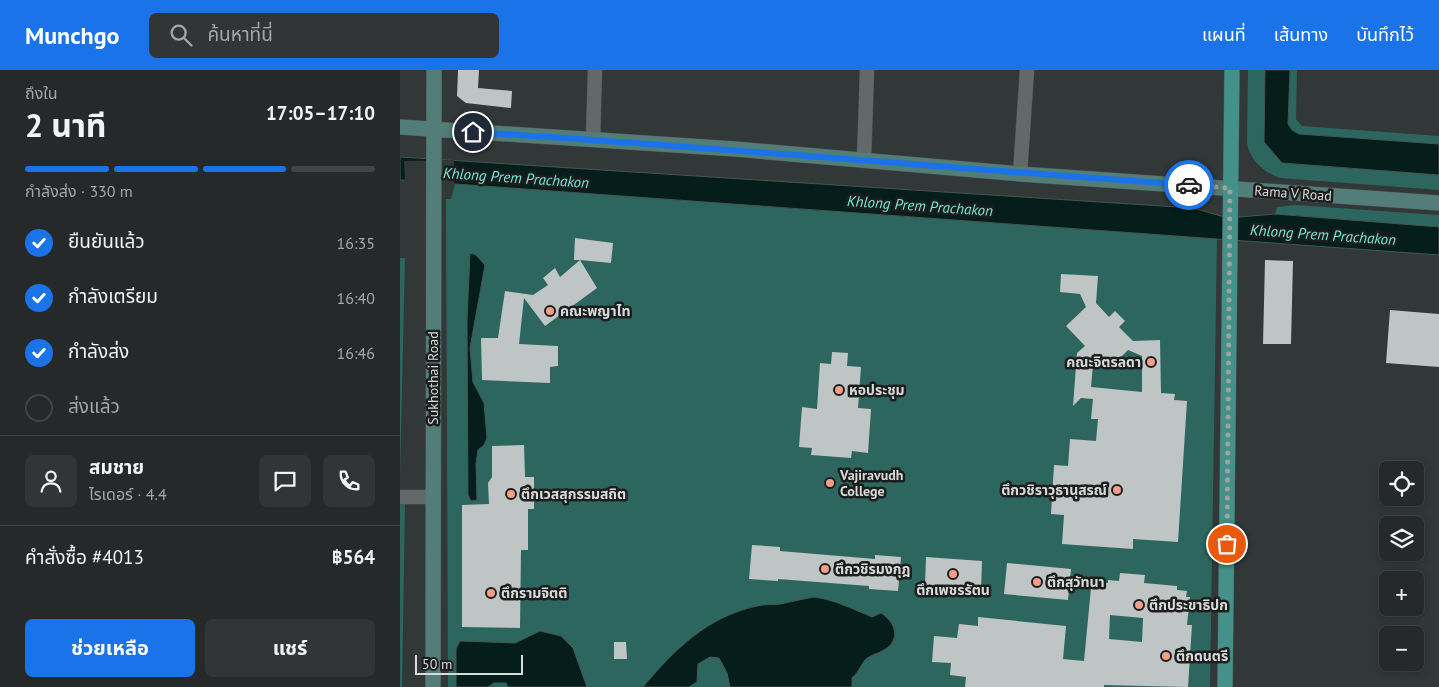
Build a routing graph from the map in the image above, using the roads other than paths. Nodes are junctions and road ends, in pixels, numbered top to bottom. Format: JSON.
{"nodes":[{"id":1,"x":434,"y":70,"type":"edge"},
{"id":2,"x":595,"y":70,"type":"edge"},
{"id":3,"x":867,"y":70,"type":"edge"},
{"id":4,"x":1027,"y":70,"type":"edge"},
{"id":5,"x":1232,"y":70,"type":"edge"},
{"id":6,"x":400,"y":127,"type":"edge"},
{"id":7,"x":433,"y":129,"type":"junction"},
{"id":8,"x":593,"y":139,"type":"junction"},
{"id":9,"x":864,"y":160,"type":"junction"},
{"id":10,"x":1020,"y":174,"type":"junction"},
{"id":11,"x":1230,"y":188,"type":"junction"},
{"id":12,"x":1439,"y":203,"type":"edge"},
{"id":13,"x":400,"y":497,"type":"edge"},
{"id":14,"x":432,"y":497,"type":"junction"},
{"id":15,"x":433,"y":687,"type":"edge"},
{"id":16,"x":1226,"y":687,"type":"edge"}],
"edges":[{"from":1,"to":7,"type":"main road","name":"Sukhothai Road"},
{"from":2,"to":8,"type":"street"},
{"from":3,"to":9,"type":"street"},
{"from":4,"to":10,"type":"street"},
{"from":5,"to":11,"type":"main road"},
{"from":6,"to":7,"type":"main road","name":"Rama V Road"},
{"from":7,"to":8,"type":"main road","name":"Rama V Road"},
{"from":7,"to":14,"type":"main road","name":"Sukhothai Road"},
{"from":8,"to":9,"type":"main road","name":"Rama V Road"},
{"from":9,"to":10,"type":"main road","name":"Rama V Road"},
{"from":10,"to":11,"type":"main road","name":"Rama V Road"},
{"from":11,"to":12,"type":"main road","name":"Rama V Road"},
{"from":11,"to":16,"type":"main road"},
{"from":13,"to":14,"type":"street"},
{"from":14,"to":15,"type":"main road","name":"Sukhothai Road"}]}
